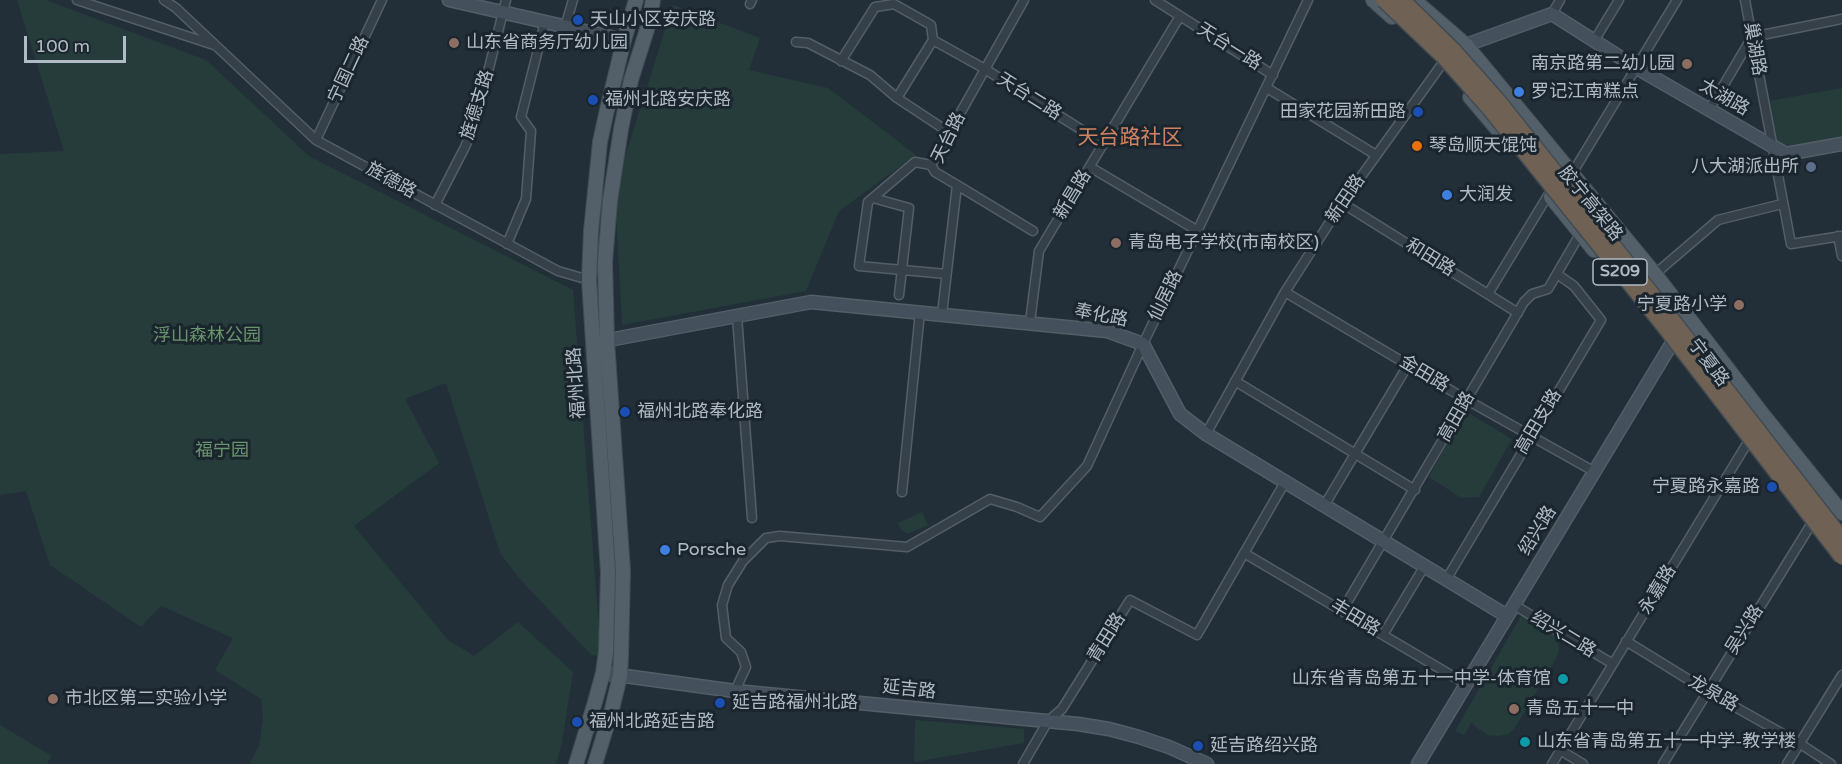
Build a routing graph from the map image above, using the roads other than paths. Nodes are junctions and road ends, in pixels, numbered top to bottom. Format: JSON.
{"nodes":[{"id":1,"x":77,"y":0,"type":"edge"},
{"id":2,"x":164,"y":0,"type":"edge"},
{"id":3,"x":382,"y":0,"type":"edge"},
{"id":4,"x":449,"y":0,"type":"edge"},
{"id":5,"x":573,"y":0,"type":"edge"},
{"id":6,"x":653,"y":0,"type":"edge"},
{"id":7,"x":659,"y":0,"type":"edge"},
{"id":8,"x":1024,"y":0,"type":"edge"},
{"id":9,"x":1155,"y":0,"type":"edge"},
{"id":10,"x":1308,"y":0,"type":"edge"},
{"id":11,"x":1373,"y":0,"type":"edge"},
{"id":12,"x":1384,"y":0,"type":"edge"},
{"id":13,"x":1402,"y":0,"type":"edge"},
{"id":14,"x":1413,"y":0,"type":"edge"},
{"id":15,"x":1560,"y":0,"type":"edge"},
{"id":16,"x":1619,"y":0,"type":"edge"},
{"id":17,"x":1677,"y":0,"type":"edge"},
{"id":18,"x":1745,"y":0,"type":"edge"},
{"id":19,"x":634,"y":4,"type":"edge"},
{"id":20,"x":505,"y":6,"type":"edge"},
{"id":21,"x":1552,"y":14,"type":"junction"},
{"id":22,"x":1180,"y":16,"type":"junction"},
{"id":23,"x":1842,"y":19,"type":"edge"},
{"id":24,"x":544,"y":22,"type":"junction"},
{"id":25,"x":649,"y":23,"type":"junction"},
{"id":26,"x":565,"y":27,"type":"junction"},
{"id":27,"x":1752,"y":38,"type":"junction"},
{"id":28,"x":624,"y":40,"type":"junction"},
{"id":29,"x":933,"y":40,"type":"junction"},
{"id":30,"x":1594,"y":41,"type":"junction"},
{"id":31,"x":796,"y":42,"type":"dead end"},
{"id":32,"x":1466,"y":45,"type":"junction"},
{"id":33,"x":217,"y":46,"type":"junction"},
{"id":34,"x":841,"y":61,"type":"junction"},
{"id":35,"x":1442,"y":64,"type":"junction"},
{"id":36,"x":1637,"y":68,"type":"junction"},
{"id":37,"x":985,"y":69,"type":"junction"},
{"id":38,"x":1273,"y":75,"type":"junction"},
{"id":39,"x":1267,"y":88,"type":"junction"},
{"id":40,"x":897,"y":98,"type":"junction"},
{"id":41,"x":1709,"y":110,"type":"junction"},
{"id":42,"x":950,"y":133,"type":"junction"},
{"id":43,"x":316,"y":140,"type":"junction"},
{"id":44,"x":1104,"y":144,"type":"junction"},
{"id":45,"x":1842,"y":144,"type":"edge"},
{"id":46,"x":1772,"y":146,"type":"junction"},
{"id":47,"x":1376,"y":155,"type":"junction"},
{"id":48,"x":931,"y":165,"type":"junction"},
{"id":49,"x":1090,"y":167,"type":"junction"},
{"id":50,"x":1573,"y":175,"type":"junction"},
{"id":51,"x":957,"y":185,"type":"junction"},
{"id":52,"x":1548,"y":194,"type":"junction"},
{"id":53,"x":873,"y":198,"type":"junction"},
{"id":54,"x":1342,"y":203,"type":"junction"},
{"id":55,"x":1782,"y":204,"type":"junction"},
{"id":56,"x":435,"y":205,"type":"junction"},
{"id":57,"x":1033,"y":231,"type":"dead end"},
{"id":58,"x":1198,"y":231,"type":"junction"},
{"id":59,"x":1580,"y":234,"type":"junction"},
{"id":60,"x":1840,"y":236,"type":"edge"},
{"id":61,"x":507,"y":244,"type":"junction"},
{"id":62,"x":1842,"y":256,"type":"edge"},
{"id":63,"x":903,"y":270,"type":"junction"},
{"id":64,"x":946,"y":274,"type":"junction"},
{"id":65,"x":1557,"y":274,"type":"junction"},
{"id":66,"x":1655,"y":274,"type":"junction"},
{"id":67,"x":589,"y":280,"type":"junction"},
{"id":68,"x":1285,"y":292,"type":"junction"},
{"id":69,"x":1488,"y":294,"type":"junction"},
{"id":70,"x":899,"y":295,"type":"dead end"},
{"id":71,"x":920,"y":312,"type":"junction"},
{"id":72,"x":1518,"y":312,"type":"junction"},
{"id":73,"x":942,"y":314,"type":"junction"},
{"id":74,"x":737,"y":316,"type":"junction"},
{"id":75,"x":1688,"y":317,"type":"junction"},
{"id":76,"x":1030,"y":322,"type":"junction"},
{"id":77,"x":607,"y":341,"type":"junction"},
{"id":78,"x":592,"y":343,"type":"junction"},
{"id":79,"x":1143,"y":344,"type":"junction"},
{"id":80,"x":1671,"y":345,"type":"junction"},
{"id":81,"x":1408,"y":365,"type":"junction"},
{"id":82,"x":1235,"y":381,"type":"junction"},
{"id":83,"x":1467,"y":400,"type":"junction"},
{"id":84,"x":1764,"y":416,"type":"junction"},
{"id":85,"x":1206,"y":434,"type":"junction"},
{"id":86,"x":1530,"y":436,"type":"junction"},
{"id":87,"x":1746,"y":445,"type":"junction"},
{"id":88,"x":1356,"y":453,"type":"junction"},
{"id":89,"x":1595,"y":472,"type":"junction"},
{"id":90,"x":1285,"y":482,"type":"junction"},
{"id":91,"x":1415,"y":490,"type":"junction"},
{"id":92,"x":902,"y":492,"type":"dead end"},
{"id":93,"x":1828,"y":497,"type":"junction"},
{"id":94,"x":1324,"y":506,"type":"junction"},
{"id":95,"x":1842,"y":513,"type":"edge"},
{"id":96,"x":752,"y":518,"type":"dead end"},
{"id":97,"x":1811,"y":525,"type":"junction"},
{"id":98,"x":1842,"y":539,"type":"edge"},
{"id":99,"x":1384,"y":543,"type":"junction"},
{"id":100,"x":1244,"y":553,"type":"junction"},
{"id":101,"x":1842,"y":557,"type":"edge"},
{"id":102,"x":1842,"y":564,"type":"edge"},
{"id":103,"x":1424,"y":567,"type":"junction"},
{"id":104,"x":1446,"y":580,"type":"junction"},
{"id":105,"x":1510,"y":610,"type":"junction"},
{"id":106,"x":1342,"y":611,"type":"junction"},
{"id":107,"x":1383,"y":635,"type":"junction"},
{"id":108,"x":1626,"y":641,"type":"junction"},
{"id":109,"x":1612,"y":664,"type":"junction"},
{"id":110,"x":603,"y":673,"type":"junction"},
{"id":111,"x":1842,"y":675,"type":"edge"},
{"id":112,"x":620,"y":676,"type":"junction"},
{"id":113,"x":1466,"y":684,"type":"junction"},
{"id":114,"x":735,"y":691,"type":"junction"},
{"id":115,"x":1707,"y":691,"type":"junction"},
{"id":116,"x":1048,"y":721,"type":"junction"},
{"id":117,"x":1799,"y":743,"type":"junction"},
{"id":118,"x":1560,"y":750,"type":"junction"},
{"id":119,"x":1422,"y":763,"type":"edge"},
{"id":120,"x":576,"y":764,"type":"edge"},
{"id":121,"x":595,"y":764,"type":"edge"},
{"id":122,"x":1023,"y":764,"type":"edge"},
{"id":123,"x":1207,"y":764,"type":"edge"},
{"id":124,"x":1552,"y":764,"type":"edge"},
{"id":125,"x":1583,"y":764,"type":"edge"},
{"id":126,"x":1663,"y":764,"type":"edge"},
{"id":127,"x":1786,"y":764,"type":"edge"},
{"id":128,"x":1831,"y":764,"type":"edge"}],
"edges":[{"from":1,"to":33,"type":"street","name":"旌德路"},
{"from":2,"to":33,"type":"street","name":"旌德路"},
{"from":3,"to":43,"type":"street","name":"宁国二路"},
{"from":4,"to":20,"type":"street"},
{"from":5,"to":26,"type":"street"},
{"from":6,"to":25,"type":"main road","name":"福州北路"},
{"from":7,"to":25,"type":"main road"},
{"from":8,"to":37,"type":"street","name":"天台路"},
{"from":9,"to":22,"type":"street","name":"天台一路"},
{"from":10,"to":38,"type":"street","name":"仙居路"},
{"from":11,"to":35,"type":"main road","name":"宁夏路"},
{"from":12,"to":101,"type":"highway","name":"胶宁高架路","number":"S209","bridge":true},
{"from":13,"to":98,"type":"highway","name":"胶宁高架路","number":"S209","bridge":true},
{"from":14,"to":32,"type":"main road","name":"宁夏路"},
{"from":15,"to":21,"type":"street"},
{"from":16,"to":30,"type":"street"},
{"from":17,"to":36,"type":"street"},
{"from":18,"to":27,"type":"street","name":"巢湖路"},
{"from":19,"to":28,"type":"main road","name":"福州北路"},
{"from":20,"to":24,"type":"street"},
{"from":20,"to":56,"type":"street","name":"旌德支路"},
{"from":21,"to":30,"type":"street","name":"太湖路"},
{"from":21,"to":32,"type":"street"},
{"from":22,"to":38,"type":"street","name":"天台一路"},
{"from":22,"to":44,"type":"street","name":"新昌路"},
{"from":23,"to":27,"type":"street"},
{"from":24,"to":26,"type":"street"},
{"from":24,"to":61,"type":"street"},
{"from":25,"to":77,"type":"main road","name":"福州北路"},
{"from":26,"to":28,"type":"street"},
{"from":27,"to":41,"type":"street"},
{"from":27,"to":46,"type":"street","name":"巢湖路"},
{"from":28,"to":67,"type":"main road","name":"福州北路"},
{"from":29,"to":34,"type":"street"},
{"from":29,"to":37,"type":"street","name":"天台二路"},
{"from":29,"to":40,"type":"street"},
{"from":30,"to":36,"type":"street","name":"太湖路"},
{"from":31,"to":34,"type":"street"},
{"from":32,"to":35,"type":"street","name":"新田路"},
{"from":32,"to":50,"type":"main road","name":"宁夏路"},
{"from":33,"to":43,"type":"street","name":"旌德路"},
{"from":34,"to":40,"type":"street"},
{"from":35,"to":47,"type":"street","name":"新田路"},
{"from":35,"to":52,"type":"main road","name":"宁夏路"},
{"from":36,"to":41,"type":"street","name":"太湖路"},
{"from":36,"to":50,"type":"street"},
{"from":37,"to":42,"type":"street","name":"天台路"},
{"from":37,"to":44,"type":"street","name":"天台二路"},
{"from":38,"to":39,"type":"street","name":"仙居路"},
{"from":39,"to":47,"type":"street","name":"天台一路"},
{"from":39,"to":58,"type":"street","name":"仙居路"},
{"from":40,"to":42,"type":"street"},
{"from":41,"to":46,"type":"street","name":"太湖路"},
{"from":42,"to":48,"type":"street","name":"天台路"},
{"from":43,"to":56,"type":"street","name":"旌德路"},
{"from":44,"to":49,"type":"street","name":"新昌路"},
{"from":45,"to":46,"type":"street","name":"太湖路"},
{"from":46,"to":55,"type":"street","name":"巢湖路"},
{"from":47,"to":54,"type":"street","name":"新田路"},
{"from":48,"to":51,"type":"street","name":"天台路"},
{"from":48,"to":53,"type":"street"},
{"from":49,"to":58,"type":"street"},
{"from":49,"to":76,"type":"street","name":"新昌路"},
{"from":50,"to":52,"type":"street"},
{"from":50,"to":66,"type":"main road","name":"宁夏路"},
{"from":51,"to":57,"type":"street"},
{"from":51,"to":64,"type":"street","name":"天台路"},
{"from":52,"to":59,"type":"main road","name":"宁夏路"},
{"from":52,"to":69,"type":"street"},
{"from":53,"to":63,"type":"street"},
{"from":53,"to":63,"type":"street"},
{"from":54,"to":68,"type":"street","name":"新田路"},
{"from":54,"to":69,"type":"street","name":"和田路"},
{"from":55,"to":60,"type":"street","name":"巢湖路"},
{"from":55,"to":66,"type":"street"},
{"from":56,"to":61,"type":"street","name":"旌德路"},
{"from":58,"to":79,"type":"street","name":"仙居路"},
{"from":59,"to":65,"type":"street","name":"高田路"},
{"from":59,"to":80,"type":"main road","name":"宁夏路"},
{"from":60,"to":62,"type":"street"},
{"from":61,"to":67,"type":"street","name":"旌德路"},
{"from":63,"to":64,"type":"street"},
{"from":63,"to":70,"type":"street"},
{"from":64,"to":73,"type":"street","name":"天台路"},
{"from":65,"to":72,"type":"street","name":"高田路"},
{"from":65,"to":86,"type":"street","name":"高田支路"},
{"from":66,"to":75,"type":"main road","name":"宁夏路"},
{"from":67,"to":78,"type":"main road","name":"福州北路"},
{"from":68,"to":81,"type":"street","name":"金田路"},
{"from":68,"to":82,"type":"street","name":"新田路"},
{"from":69,"to":72,"type":"street","name":"和田路"},
{"from":71,"to":73,"type":"street","name":"奉化路"},
{"from":71,"to":74,"type":"street","name":"奉化路"},
{"from":71,"to":92,"type":"street"},
{"from":72,"to":83,"type":"street","name":"高田路"},
{"from":73,"to":76,"type":"street","name":"奉化路"},
{"from":74,"to":77,"type":"street","name":"奉化路"},
{"from":74,"to":96,"type":"street"},
{"from":75,"to":80,"type":"street","name":"绍兴路"},
{"from":75,"to":84,"type":"main road","name":"宁夏路"},
{"from":76,"to":79,"type":"street","name":"奉化路"},
{"from":77,"to":78,"type":"street","name":"奉化路"},
{"from":77,"to":112,"type":"main road","name":"福州北路"},
{"from":78,"to":110,"type":"main road","name":"福州北路"},
{"from":79,"to":85,"type":"street","name":"奉化路"},
{"from":79,"to":114,"type":"street","name":"仙居路"},
{"from":80,"to":87,"type":"main road","name":"宁夏路"},
{"from":80,"to":89,"type":"street","name":"绍兴路"},
{"from":81,"to":83,"type":"street","name":"金田路"},
{"from":81,"to":88,"type":"street"},
{"from":82,"to":85,"type":"street","name":"新田路"},
{"from":82,"to":88,"type":"street"},
{"from":83,"to":86,"type":"street","name":"金田路"},
{"from":83,"to":91,"type":"street","name":"高田路"},
{"from":84,"to":87,"type":"street","name":"永嘉路"},
{"from":84,"to":93,"type":"main road","name":"宁夏路"},
{"from":85,"to":90,"type":"street","name":"奉化路"},
{"from":86,"to":89,"type":"street","name":"金田路"},
{"from":86,"to":104,"type":"street","name":"高田支路"},
{"from":87,"to":97,"type":"main road","name":"宁夏路"},
{"from":87,"to":108,"type":"street","name":"永嘉路"},
{"from":88,"to":91,"type":"street"},
{"from":88,"to":94,"type":"street"},
{"from":89,"to":105,"type":"street","name":"绍兴路"},
{"from":90,"to":94,"type":"street","name":"奉化路"},
{"from":90,"to":100,"type":"street","name":"青田路"},
{"from":91,"to":99,"type":"street","name":"高田路"},
{"from":93,"to":95,"type":"main road","name":"宁夏路"},
{"from":93,"to":97,"type":"street","name":"吴兴路"},
{"from":94,"to":99,"type":"street","name":"奉化路"},
{"from":97,"to":102,"type":"main road","name":"宁夏路"},
{"from":97,"to":115,"type":"street","name":"吴兴路"},
{"from":99,"to":103,"type":"street","name":"奉化路"},
{"from":99,"to":106,"type":"street","name":"高田路"},
{"from":100,"to":106,"type":"street","name":"丰田路"},
{"from":100,"to":116,"type":"street","name":"青田路"},
{"from":103,"to":104,"type":"street","name":"奉化路"},
{"from":103,"to":107,"type":"street"},
{"from":104,"to":105,"type":"street","name":"奉化路"},
{"from":105,"to":109,"type":"street","name":"绍兴二路"},
{"from":105,"to":113,"type":"street","name":"绍兴路"},
{"from":106,"to":107,"type":"street","name":"丰田路"},
{"from":107,"to":113,"type":"street","name":"丰田路"},
{"from":108,"to":109,"type":"street","name":"永嘉路"},
{"from":108,"to":115,"type":"street","name":"龙泉路"},
{"from":109,"to":118,"type":"street","name":"永嘉路"},
{"from":110,"to":112,"type":"street","name":"延吉路"},
{"from":110,"to":120,"type":"main road","name":"福州北路"},
{"from":111,"to":117,"type":"street"},
{"from":112,"to":114,"type":"street","name":"延吉路"},
{"from":112,"to":121,"type":"main road","name":"福州北路"},
{"from":113,"to":119,"type":"street","name":"绍兴路"},
{"from":114,"to":116,"type":"street","name":"延吉路"},
{"from":115,"to":117,"type":"street","name":"龙泉路"},
{"from":115,"to":126,"type":"street","name":"吴兴路"},
{"from":116,"to":122,"type":"street","name":"青田路"},
{"from":116,"to":123,"type":"street","name":"延吉路"},
{"from":117,"to":127,"type":"street"},
{"from":117,"to":128,"type":"street","name":"龙泉路"},
{"from":118,"to":124,"type":"street","name":"永嘉路"},
{"from":118,"to":125,"type":"street"}]}
